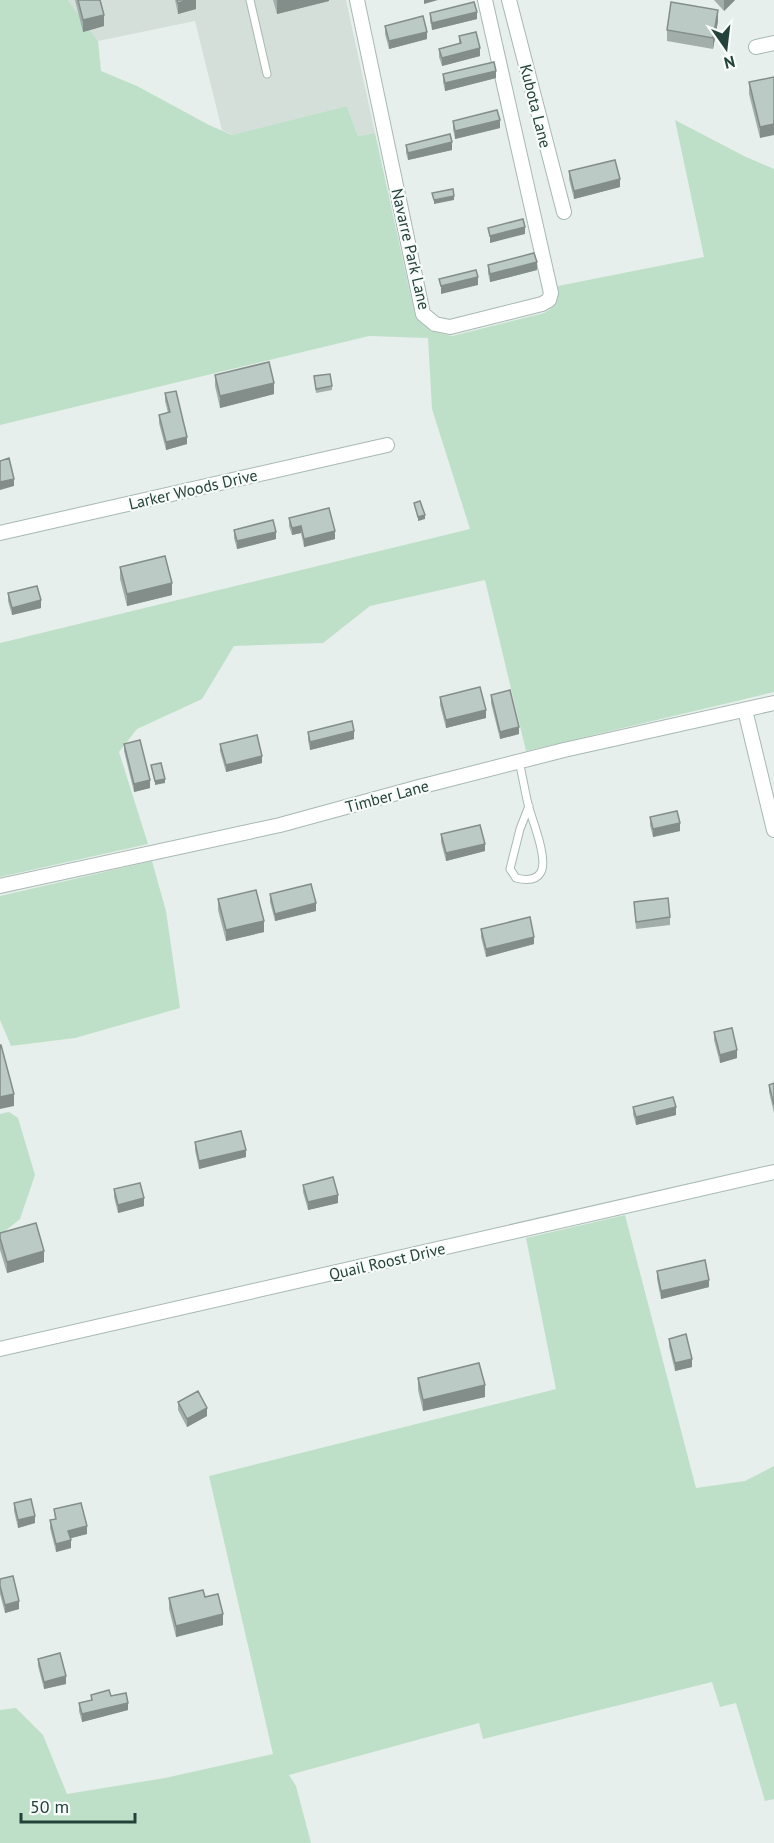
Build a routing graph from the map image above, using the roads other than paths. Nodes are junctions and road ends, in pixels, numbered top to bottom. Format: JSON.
{"nodes":[{"id":1,"x":250,"y":0,"type":"edge"},
{"id":2,"x":357,"y":0,"type":"edge"},
{"id":3,"x":485,"y":0,"type":"edge"},
{"id":4,"x":509,"y":0,"type":"edge"},
{"id":5,"x":774,"y":43,"type":"edge"},
{"id":6,"x":756,"y":47,"type":"dead end"},
{"id":7,"x":267,"y":74,"type":"dead end"},
{"id":8,"x":564,"y":212,"type":"dead end"},
{"id":9,"x":387,"y":445,"type":"dead end"},
{"id":10,"x":0,"y":533,"type":"edge"},
{"id":11,"x":774,"y":703,"type":"edge"},
{"id":12,"x":745,"y":710,"type":"junction"},
{"id":13,"x":519,"y":762,"type":"junction"},
{"id":14,"x":529,"y":806,"type":"junction"},
{"id":15,"x":774,"y":830,"type":"edge"},
{"id":16,"x":0,"y":886,"type":"edge"},
{"id":17,"x":774,"y":1172,"type":"edge"},
{"id":18,"x":0,"y":1349,"type":"edge"}],
"edges":[{"from":1,"to":7,"type":"lane"},
{"from":2,"to":3,"type":"street","name":"Navarre Park Lane"},
{"from":4,"to":8,"type":"street","name":"Kubota Lane"},
{"from":5,"to":6,"type":"street"},
{"from":9,"to":10,"type":"street","name":"Larker Woods Drive"},
{"from":11,"to":12,"type":"street","name":"Timber Lane"},
{"from":12,"to":13,"type":"street","name":"Timber Lane"},
{"from":12,"to":15,"type":"street"},
{"from":13,"to":14,"type":"lane"},
{"from":13,"to":16,"type":"street","name":"Timber Lane"},
{"from":14,"to":14,"type":"lane"},
{"from":17,"to":18,"type":"street","name":"Quail Roost Drive"}]}
